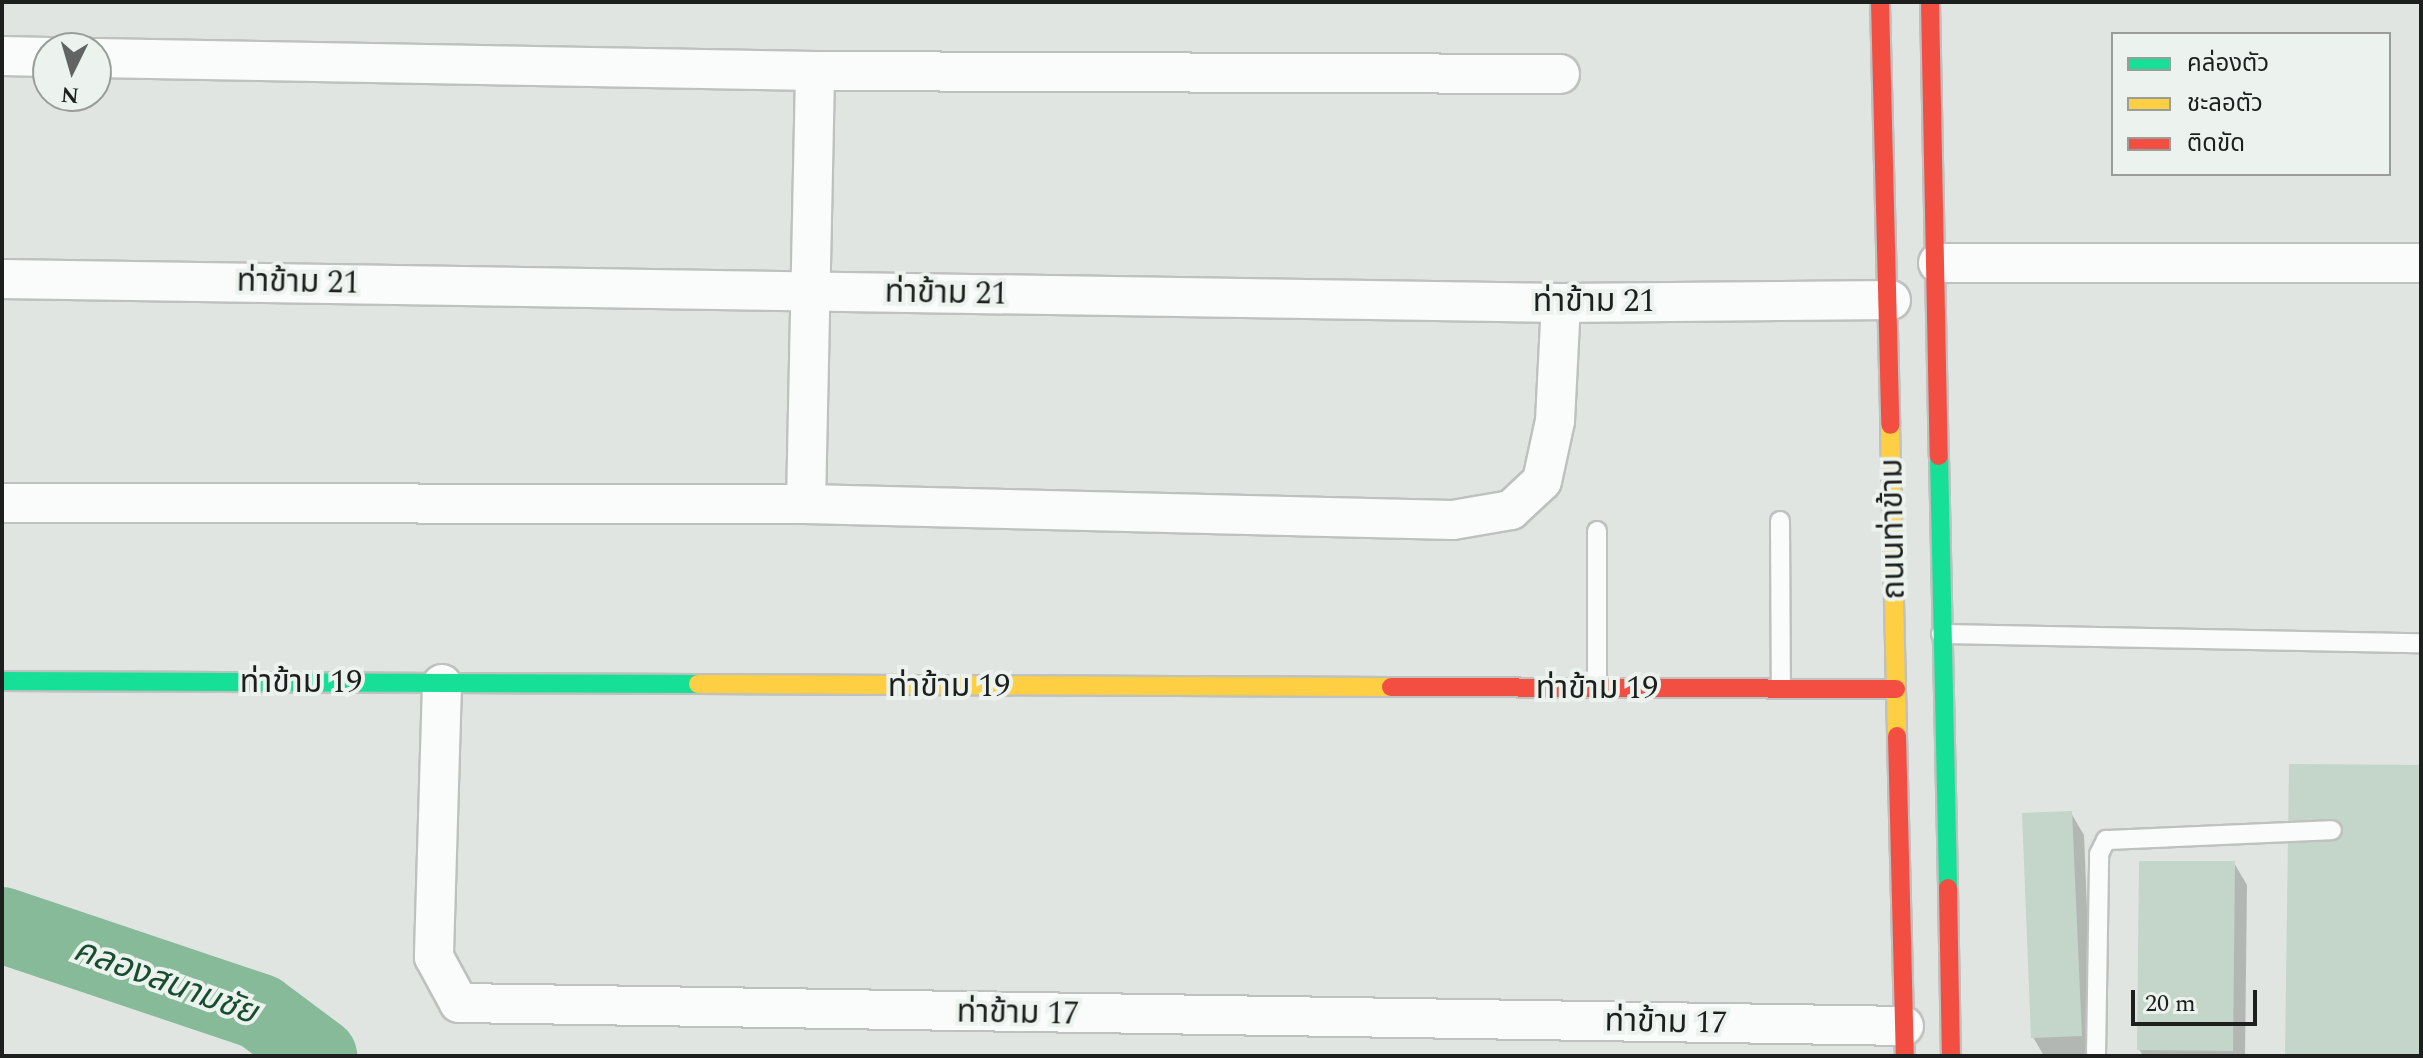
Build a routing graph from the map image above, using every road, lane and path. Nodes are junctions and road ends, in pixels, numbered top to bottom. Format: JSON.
{"nodes":[{"id":1,"x":1880,"y":2,"type":"edge"},
{"id":2,"x":1930,"y":2,"type":"edge"},
{"id":3,"x":2,"y":56,"type":"edge"},
{"id":4,"x":32,"y":57,"type":"edge"},
{"id":5,"x":112,"y":58,"type":"edge"},
{"id":6,"x":815,"y":71,"type":"junction"},
{"id":7,"x":1560,"y":74,"type":"dead end"},
{"id":8,"x":1938,"y":263,"type":"junction"},
{"id":9,"x":2421,"y":263,"type":"edge"},
{"id":10,"x":2,"y":279,"type":"edge"},
{"id":11,"x":813,"y":291,"type":"junction"},
{"id":12,"x":1891,"y":300,"type":"junction"},
{"id":13,"x":1561,"y":303,"type":"junction"},
{"id":14,"x":2,"y":503,"type":"edge"},
{"id":15,"x":806,"y":504,"type":"junction"},
{"id":16,"x":1780,"y":521,"type":"dead end"},
{"id":17,"x":1597,"y":531,"type":"dead end"},
{"id":18,"x":1941,"y":634,"type":"junction"},
{"id":19,"x":2421,"y":643,"type":"edge"},
{"id":20,"x":2,"y":681,"type":"edge"},
{"id":21,"x":442,"y":684,"type":"junction"},
{"id":22,"x":1781,"y":686,"type":"junction"},
{"id":23,"x":1896,"y":689,"type":"junction"},
{"id":24,"x":1597,"y":691,"type":"junction"},
{"id":25,"x":2332,"y":830,"type":"dead end"},
{"id":26,"x":1904,"y":1041,"type":"edge"},
{"id":27,"x":1951,"y":1056,"type":"edge"},
{"id":28,"x":2096,"y":1056,"type":"edge"}],
"edges":[{"from":1,"to":12,"type":"street","name":"ถนนท่าข้าม"},
{"from":2,"to":8,"type":"street","name":"ถนนท่าข้าม"},
{"from":3,"to":4,"type":"street"},
{"from":5,"to":6,"type":"street"},
{"from":6,"to":7,"type":"street"},
{"from":6,"to":11,"type":"street"},
{"from":8,"to":9,"type":"street"},
{"from":8,"to":18,"type":"street","name":"ถนนท่าข้าม"},
{"from":10,"to":11,"type":"street","name":"ท่าข้าม 21"},
{"from":11,"to":13,"type":"street","name":"ท่าข้าม 21"},
{"from":11,"to":15,"type":"street"},
{"from":12,"to":13,"type":"street","name":"ท่าข้าม 21"},
{"from":12,"to":23,"type":"street","name":"ถนนท่าข้าม"},
{"from":13,"to":15,"type":"street"},
{"from":14,"to":15,"type":"street"},
{"from":16,"to":22,"type":"lane"},
{"from":17,"to":24,"type":"lane"},
{"from":18,"to":19,"type":"lane"},
{"from":18,"to":27,"type":"street","name":"ถนนท่าข้าม"},
{"from":20,"to":21,"type":"street","name":"ท่าข้าม 19"},
{"from":21,"to":24,"type":"street","name":"ท่าข้าม 19"},
{"from":21,"to":26,"type":"street","name":"ท่าข้าม 17"},
{"from":22,"to":23,"type":"street","name":"ท่าข้าม 19"},
{"from":22,"to":24,"type":"street","name":"ท่าข้าม 19"},
{"from":23,"to":26,"type":"street","name":"ถนนท่าข้าม"},
{"from":25,"to":28,"type":"lane"}]}
